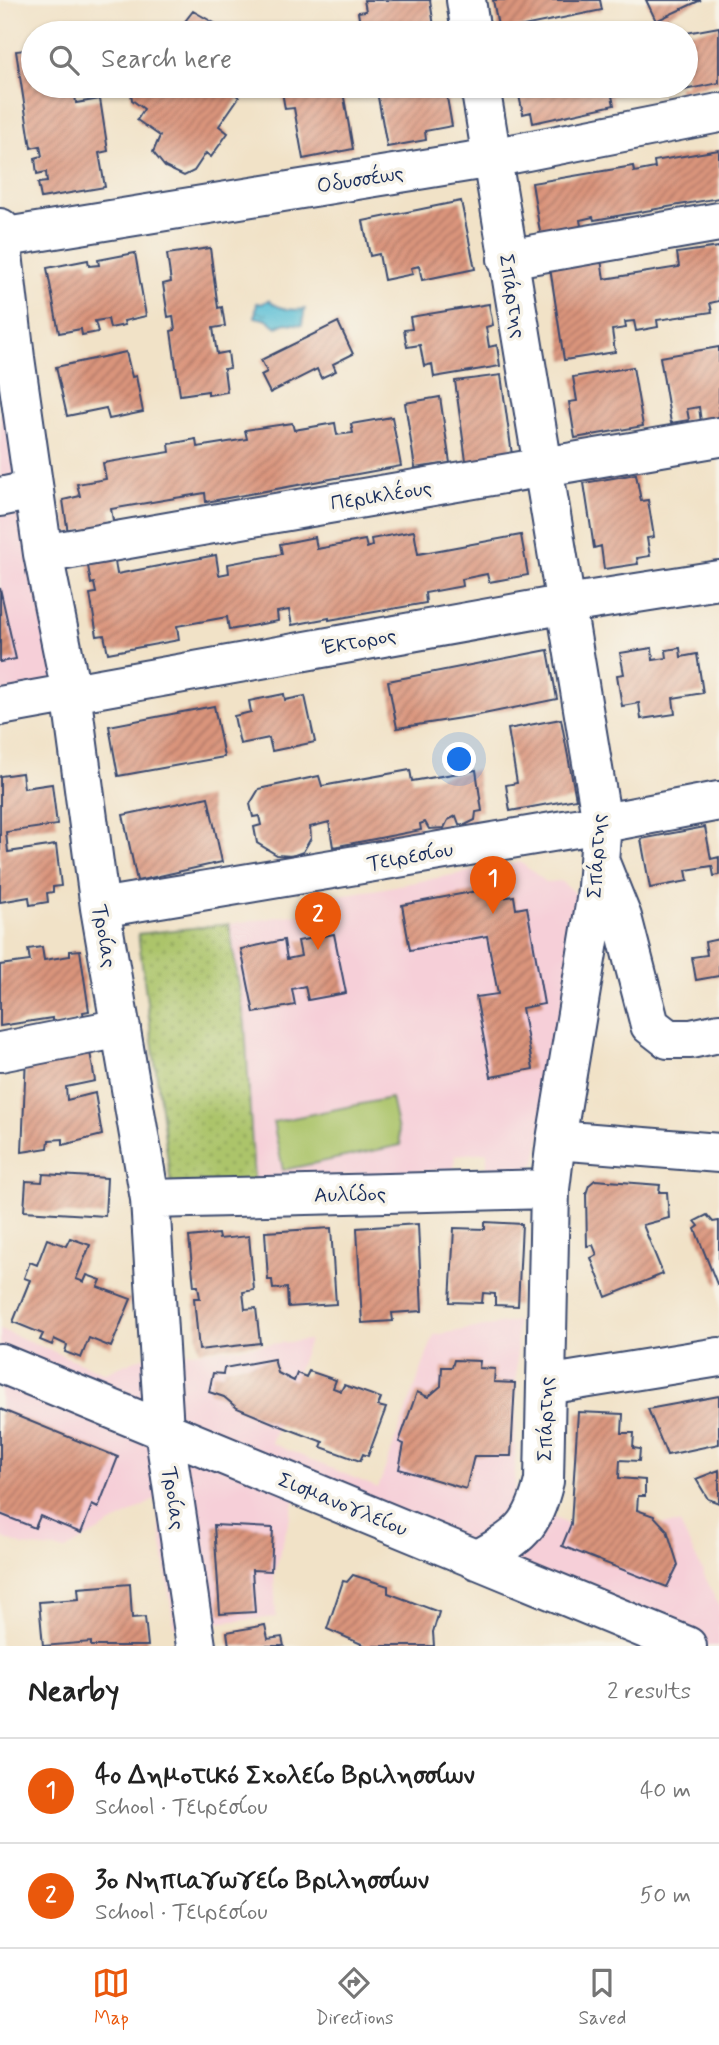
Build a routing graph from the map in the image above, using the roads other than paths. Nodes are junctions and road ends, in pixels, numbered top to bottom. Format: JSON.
{"nodes":[{"id":1,"x":466,"y":0,"type":"edge"},
{"id":2,"x":469,"y":21,"type":"edge"},
{"id":3,"x":482,"y":98,"type":"edge"},
{"id":4,"x":719,"y":113,"type":"edge"},
{"id":5,"x":492,"y":158,"type":"junction"},
{"id":6,"x":719,"y":222,"type":"edge"},
{"id":7,"x":0,"y":235,"type":"edge"},
{"id":8,"x":507,"y":259,"type":"junction"},
{"id":9,"x":7,"y":360,"type":"edge"},
{"id":10,"x":719,"y":437,"type":"edge"},
{"id":11,"x":542,"y":468,"type":"junction"},
{"id":12,"x":17,"y":493,"type":"edge"},
{"id":13,"x":43,"y":554,"type":"junction"},
{"id":14,"x":719,"y":580,"type":"edge"},
{"id":15,"x":567,"y":604,"type":"junction"},
{"id":16,"x":71,"y":692,"type":"junction"},
{"id":17,"x":0,"y":706,"type":"edge"},
{"id":18,"x":719,"y":801,"type":"edge"},
{"id":19,"x":602,"y":823,"type":"junction"},
{"id":20,"x":600,"y":863,"type":"junction"},
{"id":21,"x":100,"y":908,"type":"junction"},
{"id":22,"x":121,"y":1028,"type":"junction"},
{"id":23,"x":719,"y":1033,"type":"edge"},
{"id":24,"x":0,"y":1052,"type":"edge"},
{"id":25,"x":556,"y":1140,"type":"junction"},
{"id":26,"x":719,"y":1153,"type":"edge"},
{"id":27,"x":550,"y":1189,"type":"junction"},
{"id":28,"x":150,"y":1199,"type":"junction"},
{"id":29,"x":719,"y":1357,"type":"edge"},
{"id":30,"x":0,"y":1363,"type":"edge"},
{"id":31,"x":545,"y":1385,"type":"junction"},
{"id":32,"x":164,"y":1430,"type":"junction"},
{"id":33,"x":477,"y":1560,"type":"junction"},
{"id":34,"x":196,"y":1646,"type":"edge"},
{"id":35,"x":687,"y":1646,"type":"edge"}],
"edges":[{"from":1,"to":2,"type":"street"},
{"from":3,"to":5,"type":"street","name":"Σπάρτης"},
{"from":4,"to":5,"type":"street","name":"Οδυσσέως"},
{"from":5,"to":7,"type":"street","name":"Οδυσσέως"},
{"from":5,"to":8,"type":"street","name":"Σπάρτης"},
{"from":6,"to":8,"type":"street"},
{"from":7,"to":9,"type":"street","name":"Τροίας"},
{"from":8,"to":11,"type":"street","name":"Σπάρτης"},
{"from":9,"to":12,"type":"street","name":"Τροίας"},
{"from":10,"to":11,"type":"street","name":"Περικλέους"},
{"from":11,"to":13,"type":"street","name":"Περικλέους"},
{"from":11,"to":15,"type":"street","name":"Σπάρτης"},
{"from":12,"to":13,"type":"street","name":"Τροίας"},
{"from":13,"to":16,"type":"street","name":"Τροίας"},
{"from":14,"to":15,"type":"street","name":"Έκτορος"},
{"from":15,"to":16,"type":"street","name":"Έκτορος"},
{"from":15,"to":19,"type":"street","name":"Σπάρτης"},
{"from":16,"to":17,"type":"street","name":"Έκτορος"},
{"from":16,"to":21,"type":"street","name":"Τροίας"},
{"from":18,"to":19,"type":"street","name":"Τειρεσίου"},
{"from":19,"to":20,"type":"street","name":"Σπάρτης"},
{"from":19,"to":21,"type":"street","name":"Τειρεσίου"},
{"from":20,"to":23,"type":"street"},
{"from":20,"to":25,"type":"street","name":"Σπάρτης"},
{"from":21,"to":22,"type":"street","name":"Τροίας"},
{"from":22,"to":24,"type":"street"},
{"from":22,"to":28,"type":"street","name":"Τροίας"},
{"from":25,"to":26,"type":"street"},
{"from":25,"to":27,"type":"street","name":"Σπάρτης"},
{"from":27,"to":28,"type":"street","name":"Αυλίδος"},
{"from":27,"to":31,"type":"street","name":"Σπάρτης"},
{"from":28,"to":32,"type":"street","name":"Τροίας"},
{"from":29,"to":31,"type":"street"},
{"from":30,"to":32,"type":"street","name":"Σισμανογλείου"},
{"from":31,"to":33,"type":"street","name":"Σπάρτης"},
{"from":32,"to":33,"type":"street","name":"Σισμανογλείου"},
{"from":32,"to":34,"type":"street","name":"Τροίας"},
{"from":33,"to":35,"type":"street","name":"Σισμανογλείου"}]}
